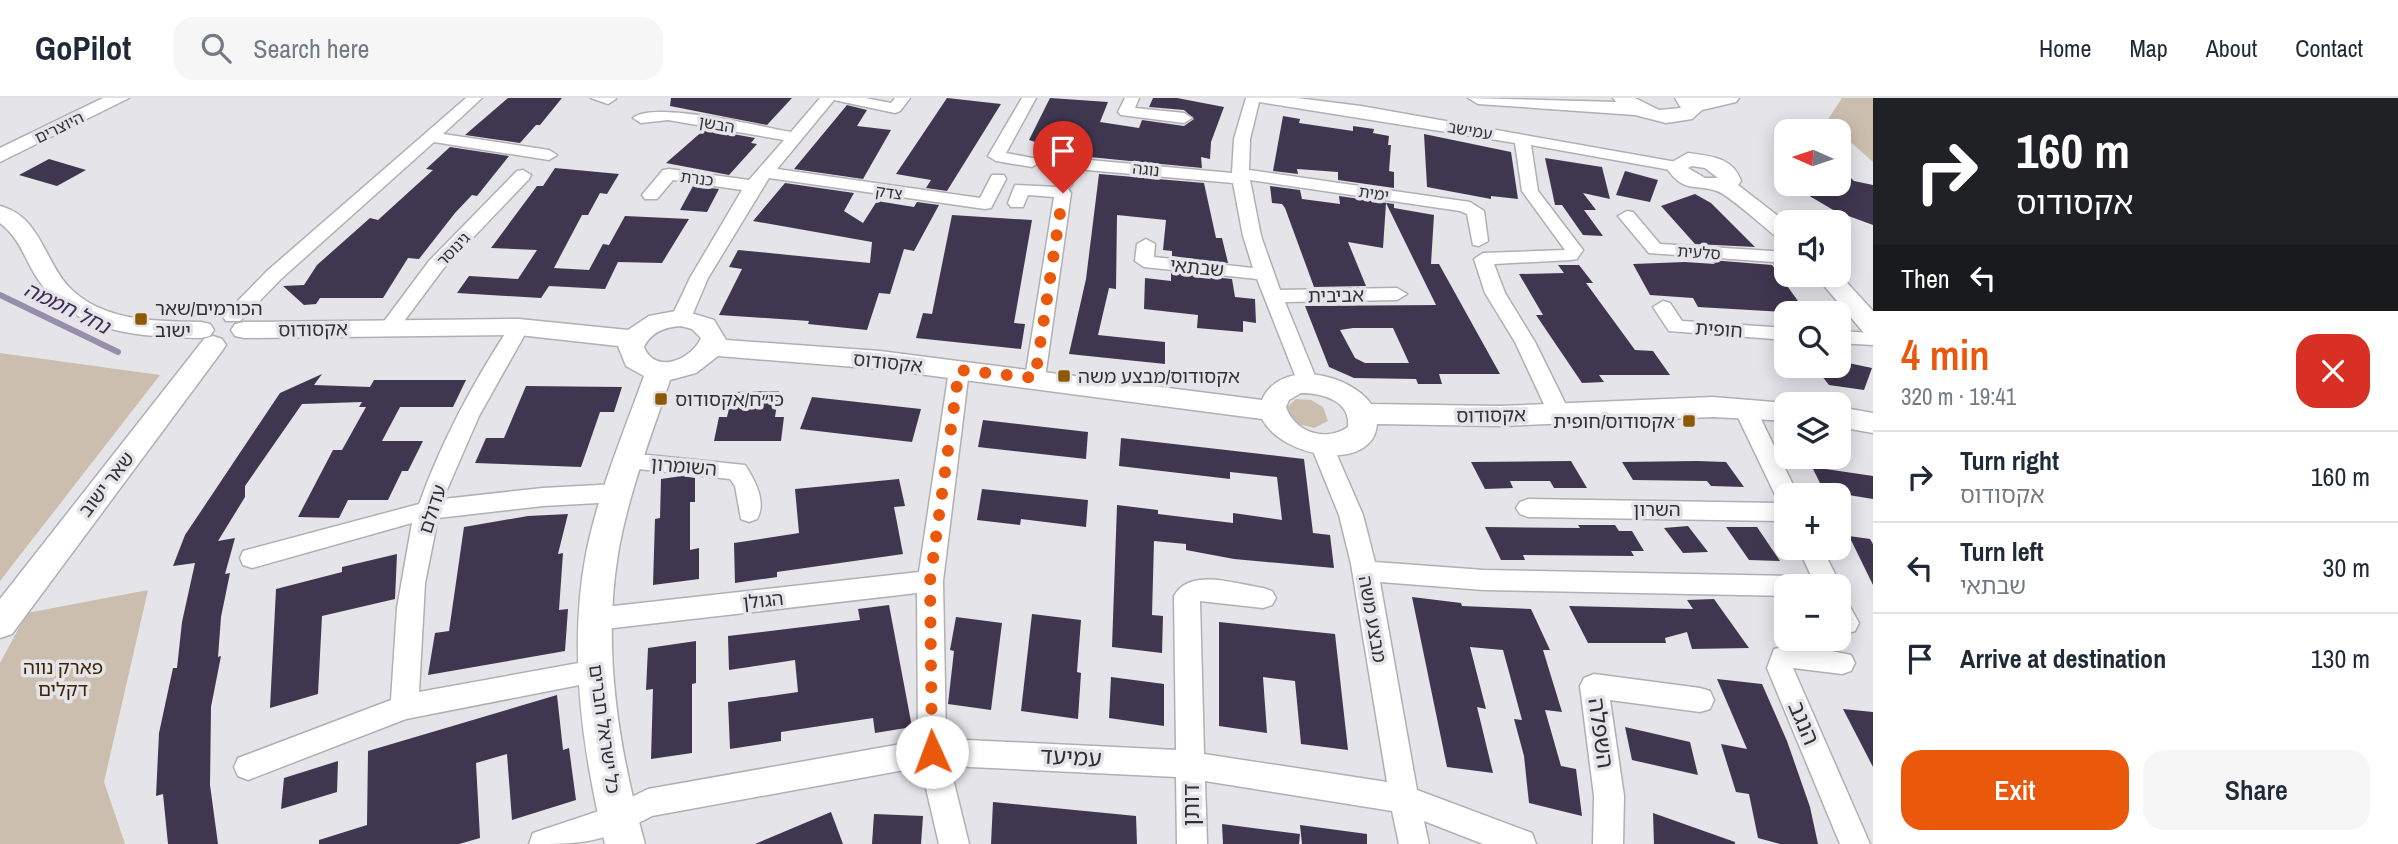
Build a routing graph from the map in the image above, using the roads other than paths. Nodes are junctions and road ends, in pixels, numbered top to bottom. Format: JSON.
{"nodes":[{"id":1,"x":94,"y":98,"type":"edge"},
{"id":2,"x":119,"y":98,"type":"edge"},
{"id":3,"x":475,"y":98,"type":"edge"},
{"id":4,"x":828,"y":98,"type":"edge"},
{"id":5,"x":839,"y":98,"type":"edge"},
{"id":6,"x":903,"y":98,"type":"edge"},
{"id":7,"x":1029,"y":98,"type":"edge"},
{"id":8,"x":1132,"y":98,"type":"edge"},
{"id":9,"x":1252,"y":98,"type":"edge"},
{"id":10,"x":1263,"y":98,"type":"edge"},
{"id":11,"x":1478,"y":98,"type":"edge"},
{"id":12,"x":1729,"y":98,"type":"edge"},
{"id":13,"x":1636,"y":106,"type":"edge"},
{"id":14,"x":641,"y":118,"type":"dead end"},
{"id":15,"x":1184,"y":118,"type":"dead end"},
{"id":16,"x":1685,"y":135,"type":"edge"},
{"id":17,"x":429,"y":137,"type":"junction"},
{"id":18,"x":794,"y":137,"type":"junction"},
{"id":19,"x":1521,"y":138,"type":"junction"},
{"id":20,"x":0,"y":143,"type":"edge"},
{"id":21,"x":549,"y":155,"type":"dead end"},
{"id":22,"x":0,"y":156,"type":"edge"},
{"id":23,"x":1032,"y":162,"type":"dead end"},
{"id":24,"x":765,"y":172,"type":"junction"},
{"id":25,"x":523,"y":175,"type":"dead end"},
{"id":26,"x":1242,"y":176,"type":"junction"},
{"id":27,"x":998,"y":179,"type":"dead end"},
{"id":28,"x":1064,"y":185,"type":"dead end"},
{"id":29,"x":753,"y":186,"type":"junction"},
{"id":30,"x":651,"y":195,"type":"dead end"},
{"id":31,"x":1017,"y":202,"type":"dead end"},
{"id":32,"x":0,"y":213,"type":"edge"},
{"id":33,"x":1627,"y":216,"type":"dead end"},
{"id":34,"x":1774,"y":224,"type":"edge"},
{"id":35,"x":1479,"y":241,"type":"dead end"},
{"id":36,"x":1146,"y":244,"type":"dead end"},
{"id":37,"x":1774,"y":257,"type":"edge"},
{"id":38,"x":1267,"y":275,"type":"junction"},
{"id":39,"x":1838,"y":287,"type":"edge"},
{"id":40,"x":1397,"y":294,"type":"dead end"},
{"id":41,"x":1275,"y":296,"type":"junction"},
{"id":42,"x":1663,"y":307,"type":"dead end"},
{"id":43,"x":681,"y":318,"type":"junction"},
{"id":44,"x":239,"y":324,"type":"junction"},
{"id":45,"x":519,"y":327,"type":"junction"},
{"id":46,"x":1873,"y":327,"type":"edge"},
{"id":47,"x":389,"y":328,"type":"junction"},
{"id":48,"x":1774,"y":333,"type":"edge"},
{"id":49,"x":207,"y":338,"type":"junction"},
{"id":50,"x":1851,"y":338,"type":"edge"},
{"id":51,"x":634,"y":339,"type":"junction"},
{"id":52,"x":1873,"y":339,"type":"edge"},
{"id":53,"x":712,"y":347,"type":"junction"},
{"id":54,"x":959,"y":370,"type":"junction"},
{"id":55,"x":659,"y":371,"type":"junction"},
{"id":56,"x":1035,"y":378,"type":"junction"},
{"id":57,"x":1308,"y":383,"type":"junction"},
{"id":58,"x":1744,"y":407,"type":"junction"},
{"id":59,"x":1774,"y":410,"type":"edge"},
{"id":60,"x":1272,"y":411,"type":"junction"},
{"id":61,"x":1559,"y":413,"type":"junction"},
{"id":62,"x":1363,"y":415,"type":"junction"},
{"id":63,"x":1851,"y":420,"type":"edge"},
{"id":64,"x":1873,"y":423,"type":"edge"},
{"id":65,"x":1322,"y":446,"type":"junction"},
{"id":66,"x":628,"y":461,"type":"junction"},
{"id":67,"x":1780,"y":483,"type":"edge"},
{"id":68,"x":617,"y":493,"type":"junction"},
{"id":69,"x":1528,"y":509,"type":"dead end"},
{"id":70,"x":428,"y":510,"type":"junction"},
{"id":71,"x":1774,"y":512,"type":"edge"},
{"id":72,"x":749,"y":513,"type":"dead end"},
{"id":73,"x":252,"y":558,"type":"dead end"},
{"id":74,"x":1365,"y":571,"type":"junction"},
{"id":75,"x":930,"y":581,"type":"junction"},
{"id":76,"x":1774,"y":586,"type":"edge"},
{"id":77,"x":1263,"y":598,"type":"dead end"},
{"id":78,"x":596,"y":619,"type":"junction"},
{"id":79,"x":0,"y":624,"type":"edge"},
{"id":80,"x":1842,"y":663,"type":"dead end"},
{"id":81,"x":595,"y":672,"type":"junction"},
{"id":82,"x":1700,"y":700,"type":"dead end"},
{"id":83,"x":405,"y":707,"type":"junction"},
{"id":84,"x":932,"y":752,"type":"junction"},
{"id":85,"x":1191,"y":765,"type":"junction"},
{"id":86,"x":248,"y":767,"type":"dead end"},
{"id":87,"x":1404,"y":799,"type":"junction"},
{"id":88,"x":621,"y":832,"type":"edge"},
{"id":89,"x":544,"y":844,"type":"edge"},
{"id":90,"x":954,"y":844,"type":"edge"},
{"id":91,"x":1192,"y":844,"type":"edge"},
{"id":92,"x":1414,"y":844,"type":"edge"},
{"id":93,"x":1521,"y":844,"type":"edge"},
{"id":94,"x":1608,"y":844,"type":"edge"},
{"id":95,"x":1855,"y":844,"type":"edge"}],
"edges":[{"from":1,"to":20,"type":"street","name":"היוצרים"},
{"from":2,"to":22,"type":"street","name":"היוצרים"},
{"from":3,"to":17,"type":"street"},
{"from":4,"to":18,"type":"street"},
{"from":5,"to":6,"type":"street"},
{"from":7,"to":23,"type":"street"},
{"from":8,"to":15,"type":"street"},
{"from":9,"to":26,"type":"street"},
{"from":10,"to":19,"type":"street","name":"עמישב"},
{"from":11,"to":13,"type":"street"},
{"from":12,"to":16,"type":"street"},
{"from":13,"to":16,"type":"street"},
{"from":14,"to":18,"type":"street","name":"הבשן"},
{"from":16,"to":19,"type":"street","name":"עמישב"},
{"from":16,"to":34,"type":"street"},
{"from":17,"to":21,"type":"street"},
{"from":17,"to":44,"type":"street"},
{"from":18,"to":24,"type":"street"},
{"from":19,"to":61,"type":"street"},
{"from":24,"to":27,"type":"street","name":"צדק"},
{"from":24,"to":29,"type":"street"},
{"from":25,"to":47,"type":"street","name":"גינוסר"},
{"from":26,"to":28,"type":"street","name":"נוגה"},
{"from":26,"to":35,"type":"street","name":"ימית"},
{"from":26,"to":38,"type":"street"},
{"from":29,"to":30,"type":"street","name":"כנרת"},
{"from":29,"to":43,"type":"street"},
{"from":31,"to":56,"type":"street"},
{"from":32,"to":49,"type":"street"},
{"from":33,"to":37,"type":"street","name":"סלעית"},
{"from":36,"to":38,"type":"street","name":"שבתאי"},
{"from":38,"to":41,"type":"street"},
{"from":39,"to":46,"type":"street"},
{"from":40,"to":41,"type":"street","name":"אביבית"},
{"from":41,"to":57,"type":"street"},
{"from":42,"to":48,"type":"street","name":"חופית"},
{"from":43,"to":51,"type":"street"},
{"from":43,"to":53,"type":"street"},
{"from":44,"to":47,"type":"street","name":"אקסודוס"},
{"from":44,"to":49,"type":"street"},
{"from":45,"to":47,"type":"street","name":"אקסודוס"},
{"from":45,"to":51,"type":"street","name":"אקסודוס"},
{"from":45,"to":70,"type":"street","name":"עדולם"},
{"from":49,"to":79,"type":"street","name":"שאר ישוב"},
{"from":50,"to":52,"type":"street"},
{"from":51,"to":55,"type":"street"},
{"from":53,"to":54,"type":"street","name":"אקסודוס"},
{"from":53,"to":55,"type":"street"},
{"from":54,"to":56,"type":"street","name":"אקסודוס"},
{"from":54,"to":75,"type":"street"},
{"from":55,"to":66,"type":"street","name":"כל ישראל חברים"},
{"from":56,"to":60,"type":"street","name":"אקסודוס"},
{"from":57,"to":60,"type":"street"},
{"from":57,"to":62,"type":"street"},
{"from":58,"to":59,"type":"street","name":"אקסודוס"},
{"from":58,"to":61,"type":"street","name":"אקסודוס"},
{"from":58,"to":67,"type":"street"},
{"from":60,"to":65,"type":"street"},
{"from":61,"to":62,"type":"street","name":"אקסודוס"},
{"from":62,"to":65,"type":"street"},
{"from":63,"to":64,"type":"street"},
{"from":65,"to":74,"type":"street","name":"מבצע משה"},
{"from":66,"to":68,"type":"street","name":"כל ישראל חברים"},
{"from":66,"to":72,"type":"street","name":"השומרון"},
{"from":68,"to":70,"type":"street"},
{"from":68,"to":78,"type":"street","name":"כל ישראל חברים"},
{"from":69,"to":71,"type":"street","name":"השרון"},
{"from":70,"to":73,"type":"street"},
{"from":70,"to":83,"type":"street","name":"עדולם"},
{"from":74,"to":76,"type":"street"},
{"from":74,"to":87,"type":"street","name":"מבצע משה"},
{"from":75,"to":78,"type":"street","name":"הגולן"},
{"from":75,"to":84,"type":"street"},
{"from":77,"to":85,"type":"street"},
{"from":78,"to":81,"type":"street","name":"כל ישראל חברים"},
{"from":80,"to":95,"type":"street","name":"הנגב"},
{"from":81,"to":83,"type":"street"},
{"from":81,"to":88,"type":"street","name":"כל ישראל חברים"},
{"from":82,"to":94,"type":"street","name":"השפלה"},
{"from":83,"to":86,"type":"street"},
{"from":84,"to":85,"type":"street","name":"עמיעד"},
{"from":84,"to":88,"type":"street","name":"עמיעד"},
{"from":84,"to":90,"type":"street"},
{"from":85,"to":87,"type":"street","name":"עמיעד"},
{"from":85,"to":91,"type":"street","name":"דותן"},
{"from":87,"to":92,"type":"street"},
{"from":87,"to":93,"type":"street","name":"עמיעד"},
{"from":88,"to":89,"type":"street","name":"עמיעד"}]}
